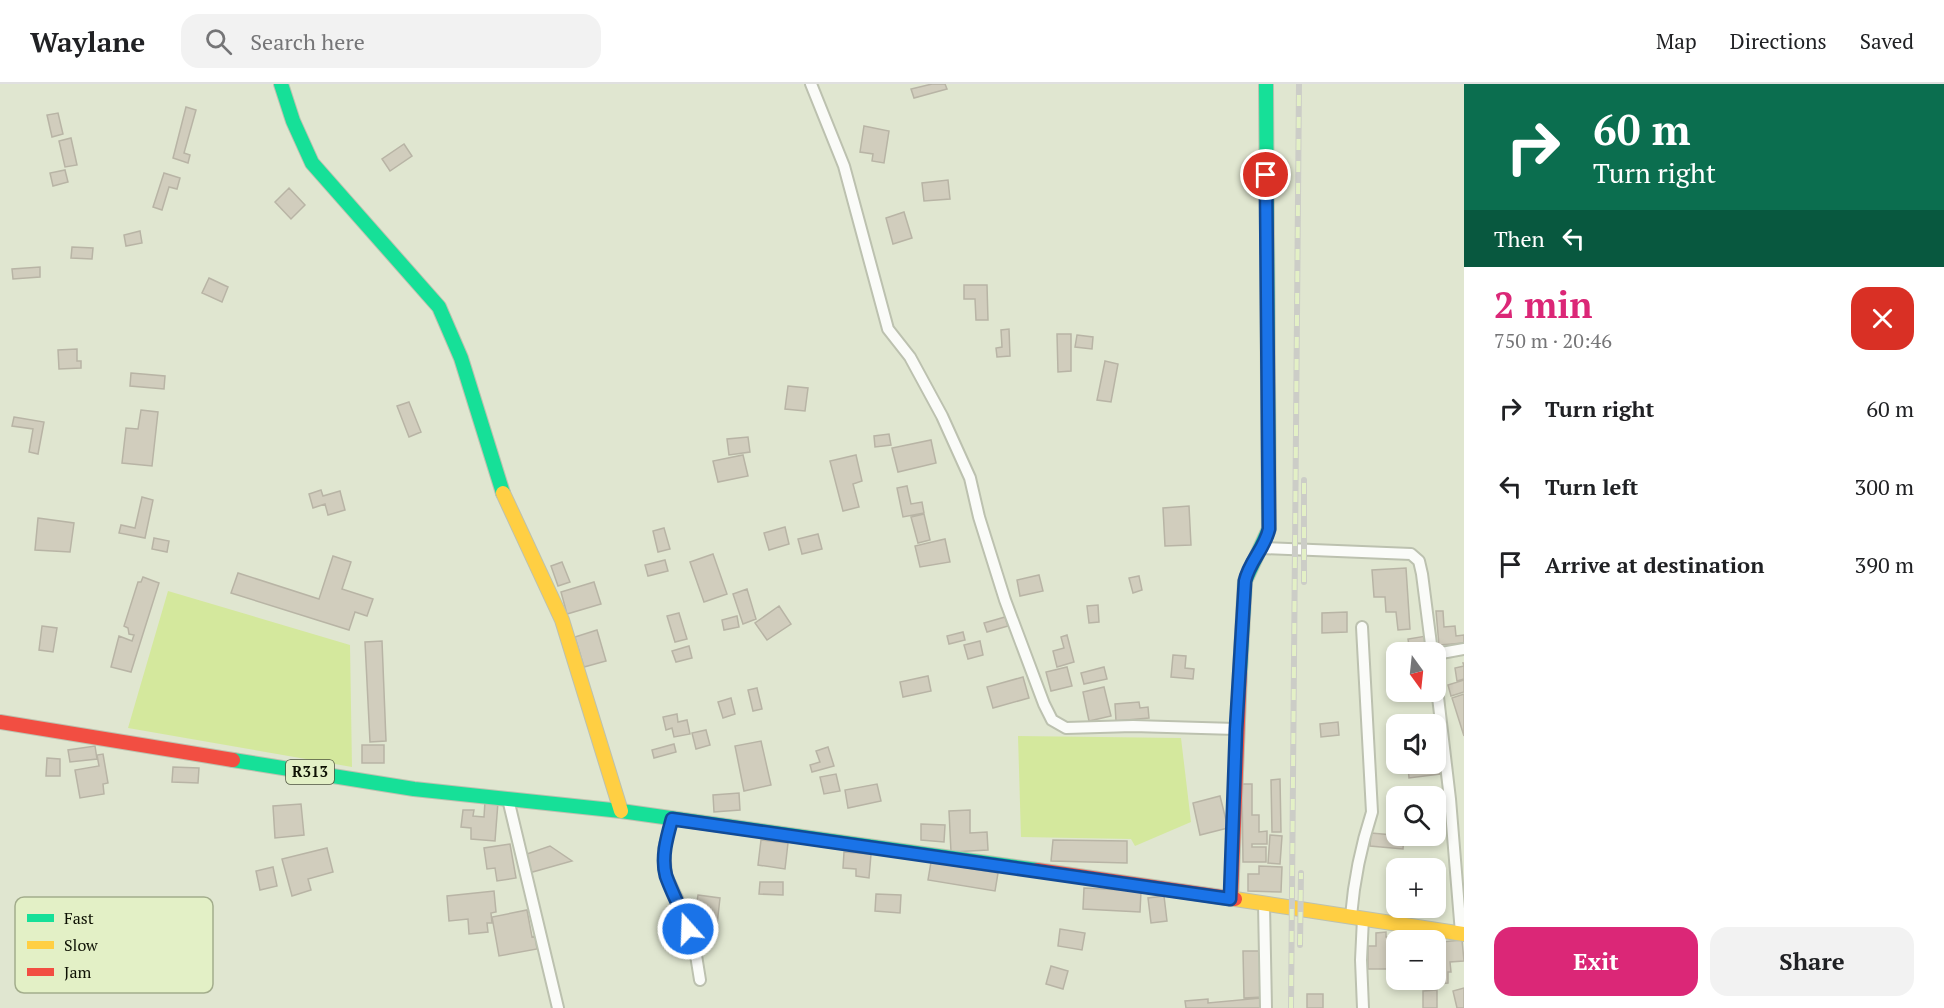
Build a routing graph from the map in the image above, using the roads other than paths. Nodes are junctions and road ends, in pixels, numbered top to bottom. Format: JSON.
{"nodes":[{"id":1,"x":281,"y":84,"type":"edge"},
{"id":2,"x":811,"y":84,"type":"edge"},
{"id":3,"x":1266,"y":84,"type":"edge"},
{"id":4,"x":1261,"y":548,"type":"junction"},
{"id":5,"x":1362,"y":627,"type":"dead end"},
{"id":6,"x":1432,"y":642,"type":"edge"},
{"id":7,"x":1464,"y":649,"type":"edge"},
{"id":8,"x":1446,"y":651,"type":"edge"},
{"id":9,"x":1439,"y":702,"type":"edge"},
{"id":10,"x":0,"y":722,"type":"edge"},
{"id":11,"x":1236,"y":729,"type":"junction"},
{"id":12,"x":508,"y":799,"type":"junction"},
{"id":13,"x":621,"y":811,"type":"junction"},
{"id":14,"x":672,"y":819,"type":"junction"},
{"id":15,"x":1230,"y":899,"type":"junction"},
{"id":16,"x":1264,"y":904,"type":"junction"},
{"id":17,"x":1357,"y":917,"type":"junction"},
{"id":18,"x":1462,"y":933,"type":"edge"},
{"id":19,"x":700,"y":980,"type":"dead end"},
{"id":20,"x":558,"y":1008,"type":"edge"},
{"id":21,"x":1266,"y":1008,"type":"edge"},
{"id":22,"x":1363,"y":1008,"type":"edge"}],
"edges":[{"from":1,"to":13,"type":"street"},
{"from":2,"to":11,"type":"street"},
{"from":3,"to":4,"type":"street"},
{"from":4,"to":6,"type":"street"},
{"from":4,"to":11,"type":"street"},
{"from":5,"to":17,"type":"street"},
{"from":7,"to":8,"type":"street"},
{"from":9,"to":18,"type":"street"},
{"from":10,"to":12,"type":"street","number":"R313"},
{"from":11,"to":15,"type":"street"},
{"from":12,"to":13,"type":"street","number":"R313"},
{"from":12,"to":20,"type":"street"},
{"from":13,"to":14,"type":"street","number":"R313"},
{"from":14,"to":15,"type":"street","number":"R313"},
{"from":14,"to":19,"type":"street"},
{"from":15,"to":16,"type":"street","number":"R313"},
{"from":16,"to":17,"type":"street","number":"R313"},
{"from":16,"to":21,"type":"street"},
{"from":17,"to":18,"type":"street","number":"R313"},
{"from":17,"to":22,"type":"street"}]}
